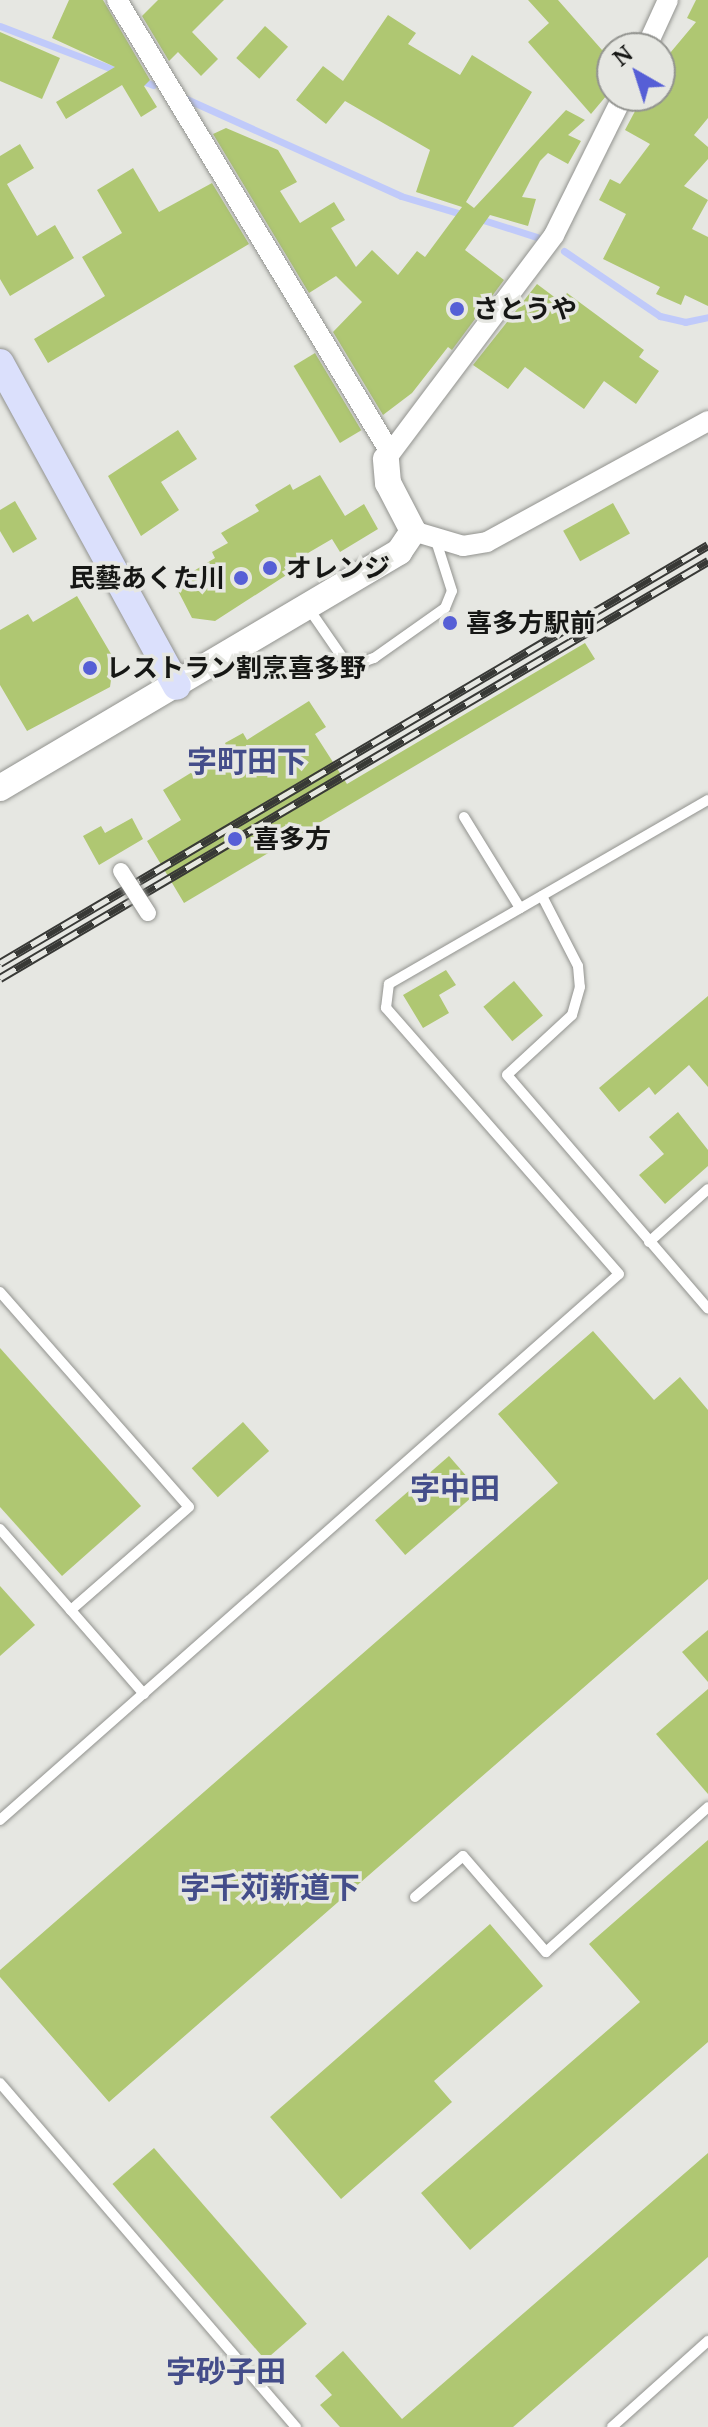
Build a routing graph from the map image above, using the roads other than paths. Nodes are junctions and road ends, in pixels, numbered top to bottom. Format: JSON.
{"nodes":[{"id":1,"x":117,"y":0,"type":"edge"},
{"id":2,"x":668,"y":0,"type":"edge"},
{"id":3,"x":653,"y":32,"type":"edge"},
{"id":4,"x":615,"y":112,"type":"edge"},
{"id":5,"x":0,"y":363,"type":"edge"},
{"id":6,"x":708,"y":421,"type":"edge"},
{"id":7,"x":388,"y":456,"type":"junction"},
{"id":8,"x":425,"y":536,"type":"junction"},
{"id":9,"x":309,"y":609,"type":"junction"},
{"id":10,"x":177,"y":686,"type":"junction"},
{"id":11,"x":0,"y":788,"type":"edge"},
{"id":12,"x":708,"y":800,"type":"edge"},
{"id":13,"x":464,"y":817,"type":"dead end"},
{"id":14,"x":121,"y":871,"type":"dead end"},
{"id":15,"x":542,"y":896,"type":"junction"},
{"id":16,"x":520,"y":908,"type":"junction"},
{"id":17,"x":148,"y":913,"type":"dead end"},
{"id":18,"x":708,"y":1189,"type":"edge"},
{"id":19,"x":649,"y":1242,"type":"junction"},
{"id":20,"x":0,"y":1292,"type":"edge"},
{"id":21,"x":708,"y":1309,"type":"edge"},
{"id":22,"x":0,"y":1529,"type":"edge"},
{"id":23,"x":71,"y":1610,"type":"junction"},
{"id":24,"x":144,"y":1694,"type":"junction"},
{"id":25,"x":708,"y":1807,"type":"edge"},
{"id":26,"x":0,"y":1820,"type":"edge"},
{"id":27,"x":415,"y":1897,"type":"dead end"},
{"id":28,"x":0,"y":2083,"type":"edge"},
{"id":29,"x":708,"y":2341,"type":"edge"},
{"id":30,"x":296,"y":2427,"type":"edge"},
{"id":31,"x":612,"y":2427,"type":"edge"}],
"edges":[{"from":1,"to":7,"type":"street"},
{"from":2,"to":3,"type":"street"},
{"from":4,"to":7,"type":"street"},
{"from":5,"to":10,"type":"main road"},
{"from":6,"to":8,"type":"street"},
{"from":7,"to":8,"type":"street"},
{"from":8,"to":9,"type":"street"},
{"from":8,"to":9,"type":"lane"},
{"from":9,"to":10,"type":"street"},
{"from":10,"to":11,"type":"street"},
{"from":12,"to":15,"type":"lane"},
{"from":13,"to":16,"type":"lane"},
{"from":14,"to":17,"type":"street","bridge":true},
{"from":15,"to":16,"type":"lane"},
{"from":15,"to":19,"type":"lane"},
{"from":16,"to":24,"type":"lane"},
{"from":18,"to":19,"type":"lane"},
{"from":19,"to":21,"type":"lane"},
{"from":20,"to":23,"type":"lane"},
{"from":22,"to":23,"type":"lane"},
{"from":23,"to":24,"type":"lane"},
{"from":24,"to":26,"type":"lane"},
{"from":25,"to":27,"type":"lane"},
{"from":28,"to":30,"type":"lane"},
{"from":29,"to":31,"type":"lane"}]}
